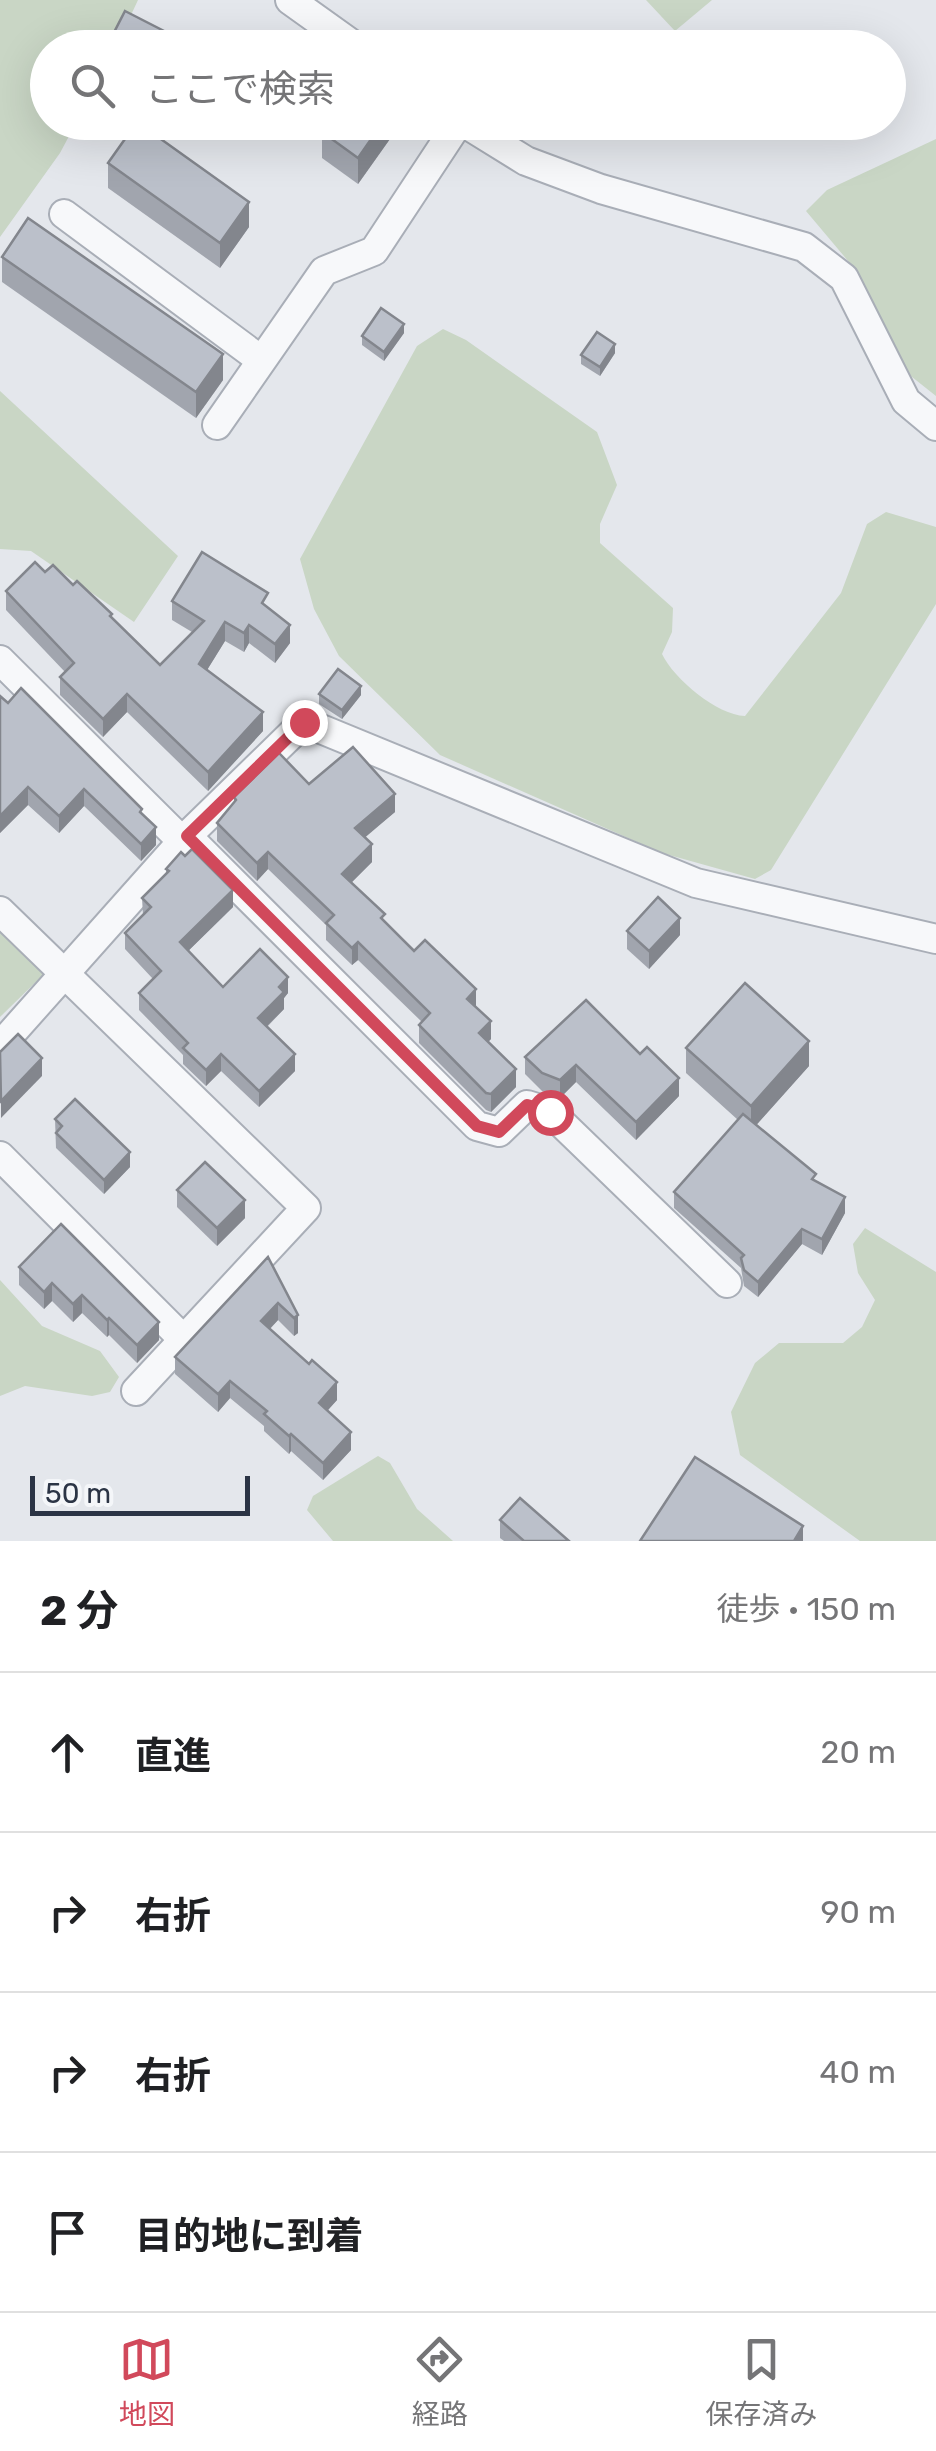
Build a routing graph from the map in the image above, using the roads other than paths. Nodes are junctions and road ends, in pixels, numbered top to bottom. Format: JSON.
{"nodes":[{"id":1,"x":290,"y":0,"type":"edge"},
{"id":2,"x":332,"y":30,"type":"edge"},
{"id":3,"x":449,"y":140,"type":"edge"},
{"id":4,"x":491,"y":140,"type":"edge"},
{"id":5,"x":64,"y":214,"type":"dead end"},
{"id":6,"x":262,"y":360,"type":"junction"},
{"id":7,"x":217,"y":425,"type":"dead end"},
{"id":8,"x":936,"y":426,"type":"edge"},
{"id":9,"x":0,"y":660,"type":"edge"},
{"id":10,"x":185,"y":839,"type":"junction"},
{"id":11,"x":0,"y":910,"type":"edge"},
{"id":12,"x":936,"y":940,"type":"edge"},
{"id":13,"x":62,"y":974,"type":"junction"},
{"id":14,"x":0,"y":1046,"type":"edge"},
{"id":15,"x":0,"y":1156,"type":"edge"},
{"id":16,"x":728,"y":1283,"type":"dead end"},
{"id":17,"x":184,"y":1340,"type":"junction"},
{"id":18,"x":136,"y":1391,"type":"dead end"}],
"edges":[{"from":1,"to":2,"type":"street"},
{"from":3,"to":6,"type":"street"},
{"from":4,"to":8,"type":"street"},
{"from":5,"to":6,"type":"street"},
{"from":6,"to":7,"type":"street"},
{"from":9,"to":10,"type":"street"},
{"from":10,"to":12,"type":"street"},
{"from":10,"to":13,"type":"street"},
{"from":10,"to":16,"type":"street"},
{"from":11,"to":13,"type":"street"},
{"from":13,"to":14,"type":"street"},
{"from":13,"to":17,"type":"street"},
{"from":15,"to":17,"type":"street"},
{"from":17,"to":18,"type":"street"}]}
